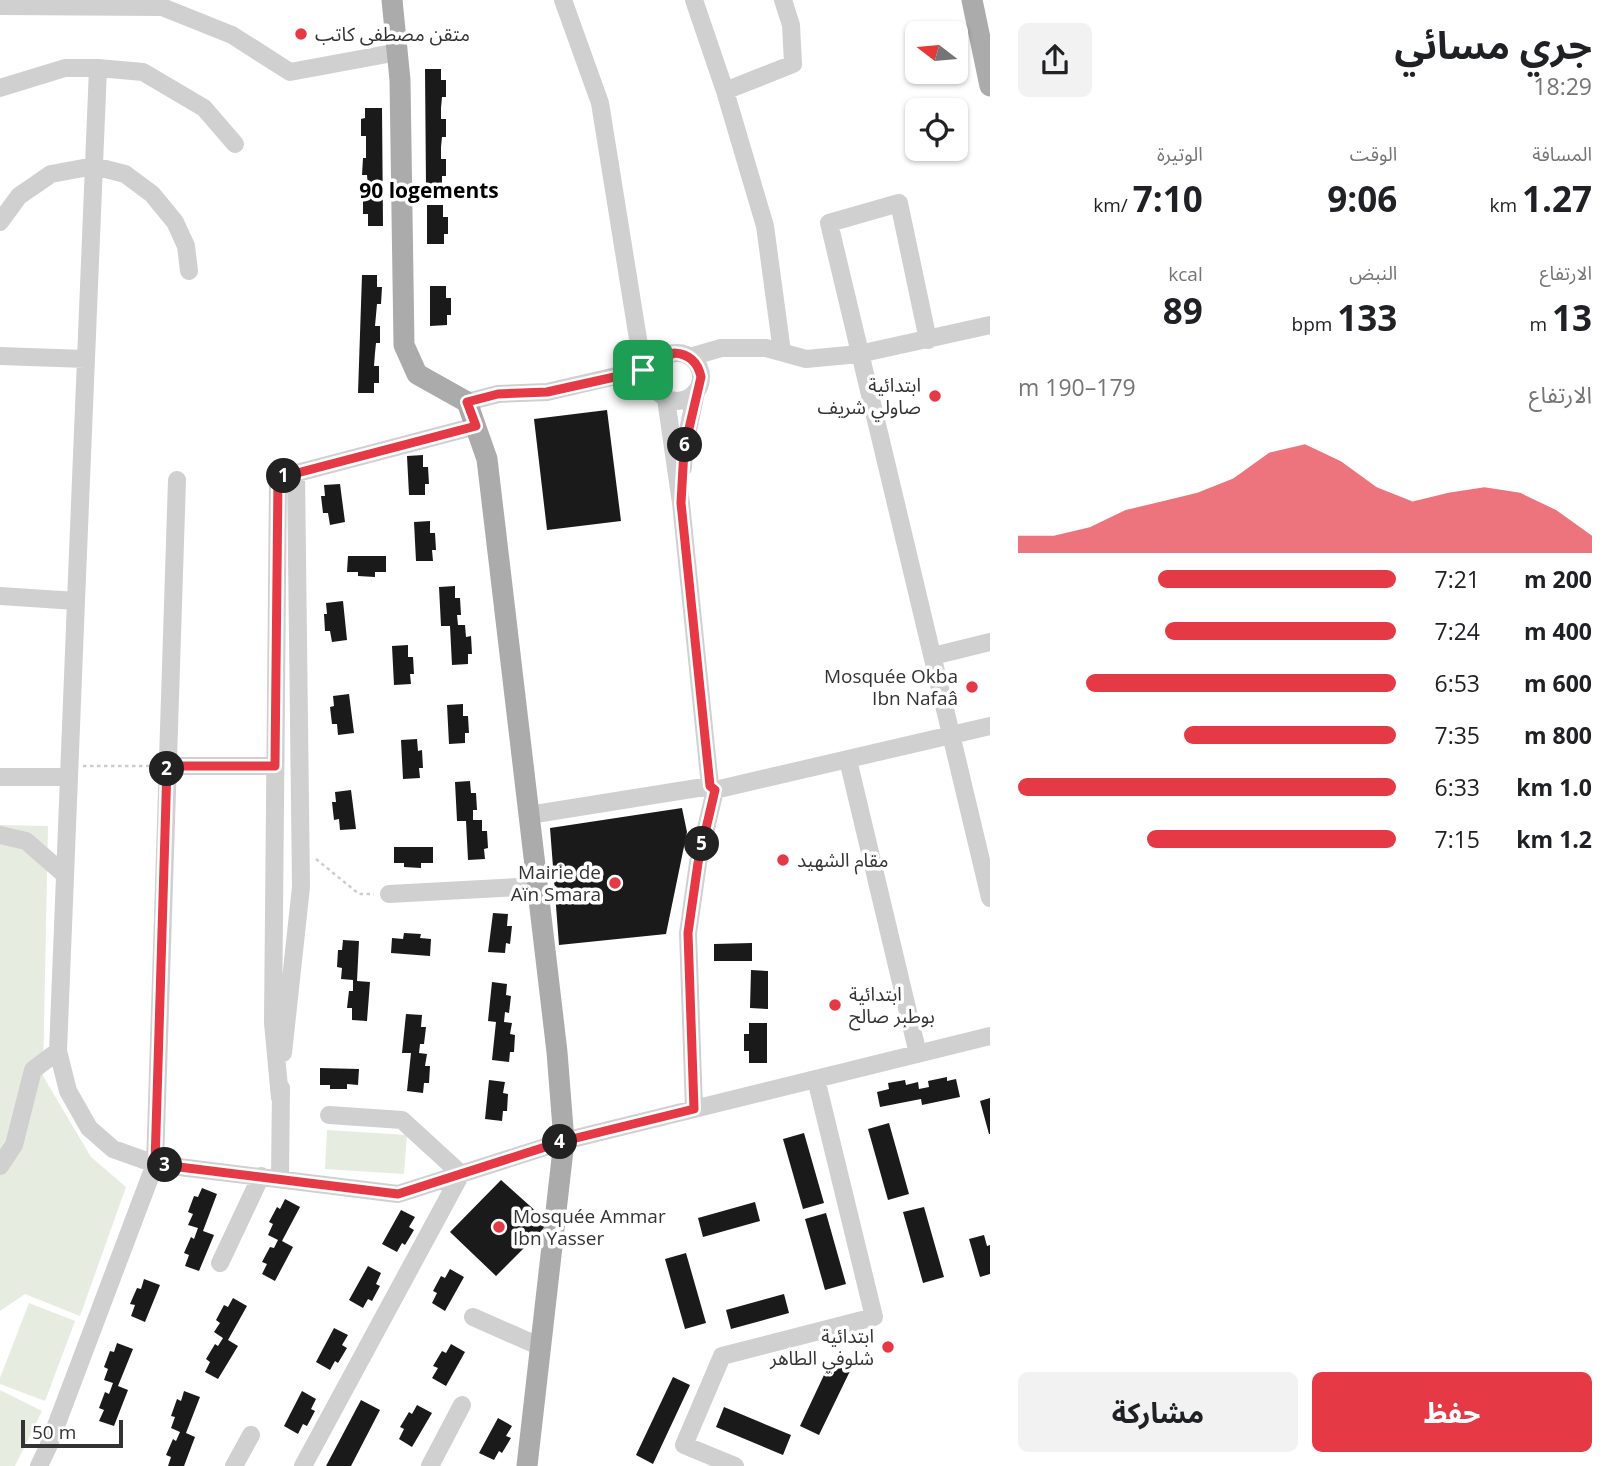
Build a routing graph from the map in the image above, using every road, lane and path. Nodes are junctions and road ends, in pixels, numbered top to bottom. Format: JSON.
{"nodes":[{"id":1,"x":393,"y":0,"type":"edge"},
{"id":2,"x":563,"y":0,"type":"edge"},
{"id":3,"x":694,"y":0,"type":"edge"},
{"id":4,"x":783,"y":0,"type":"edge"},
{"id":5,"x":972,"y":0,"type":"edge"},
{"id":6,"x":0,"y":6,"type":"edge"},
{"id":7,"x":398,"y":52,"type":"junction"},
{"id":8,"x":99,"y":68,"type":"junction"},
{"id":9,"x":990,"y":86,"type":"edge"},
{"id":10,"x":0,"y":88,"type":"edge"},
{"id":11,"x":725,"y":92,"type":"junction"},
{"id":12,"x":235,"y":144,"type":"dead end"},
{"id":13,"x":94,"y":166,"type":"junction"},
{"id":14,"x":0,"y":222,"type":"edge"},
{"id":15,"x":189,"y":271,"type":"dead end"},
{"id":16,"x":990,"y":325,"type":"edge"},
{"id":17,"x":928,"y":340,"type":"junction"},
{"id":18,"x":782,"y":352,"type":"junction"},
{"id":19,"x":859,"y":354,"type":"junction"},
{"id":20,"x":0,"y":356,"type":"edge"},
{"id":21,"x":690,"y":357,"type":"junction"},
{"id":22,"x":86,"y":359,"type":"junction"},
{"id":23,"x":649,"y":369,"type":"junction"},
{"id":24,"x":607,"y":378,"type":"junction"},
{"id":25,"x":696,"y":392,"type":"junction"},
{"id":26,"x":660,"y":393,"type":"junction"},
{"id":27,"x":467,"y":402,"type":"junction"},
{"id":28,"x":476,"y":426,"type":"junction"},
{"id":29,"x":296,"y":473,"type":"junction"},
{"id":30,"x":177,"y":480,"type":"dead end"},
{"id":31,"x":681,"y":503,"type":"junction"},
{"id":32,"x":0,"y":596,"type":"edge"},
{"id":33,"x":76,"y":601,"type":"junction"},
{"id":34,"x":990,"y":642,"type":"edge"},
{"id":35,"x":933,"y":656,"type":"junction"},
{"id":36,"x":990,"y":726,"type":"edge"},
{"id":37,"x":952,"y":735,"type":"junction"},
{"id":38,"x":848,"y":760,"type":"junction"},
{"id":39,"x":167,"y":766,"type":"junction"},
{"id":40,"x":275,"y":766,"type":"junction"},
{"id":41,"x":69,"y":771,"type":"junction"},
{"id":42,"x":0,"y":777,"type":"edge"},
{"id":43,"x":712,"y":788,"type":"junction"},
{"id":44,"x":529,"y":815,"type":"junction"},
{"id":45,"x":0,"y":835,"type":"edge"},
{"id":46,"x":301,"y":848,"type":"junction"},
{"id":47,"x":64,"y":874,"type":"junction"},
{"id":48,"x":537,"y":886,"type":"junction"},
{"id":49,"x":389,"y":894,"type":"joint"},
{"id":50,"x":990,"y":898,"type":"edge"},
{"id":51,"x":990,"y":1036,"type":"edge"},
{"id":52,"x":58,"y":1051,"type":"junction"},
{"id":53,"x":918,"y":1054,"type":"junction"},
{"id":54,"x":816,"y":1079,"type":"junction"},
{"id":55,"x":280,"y":1098,"type":"junction"},
{"id":56,"x":694,"y":1109,"type":"junction"},
{"id":57,"x":329,"y":1115,"type":"dead end"},
{"id":58,"x":564,"y":1141,"type":"junction"},
{"id":59,"x":155,"y":1164,"type":"junction"},
{"id":60,"x":0,"y":1166,"type":"edge"},
{"id":61,"x":461,"y":1174,"type":"junction"},
{"id":62,"x":261,"y":1176,"type":"junction"},
{"id":63,"x":280,"y":1178,"type":"junction"},
{"id":64,"x":220,"y":1263,"type":"dead end"},
{"id":65,"x":472,"y":1317,"type":"dead end"},
{"id":66,"x":541,"y":1347,"type":"junction"},
{"id":67,"x":462,"y":1405,"type":"dead end"},
{"id":68,"x":251,"y":1435,"type":"dead end"},
{"id":69,"x":41,"y":1462,"type":"edge"},
{"id":70,"x":60,"y":1466,"type":"edge"},
{"id":71,"x":234,"y":1466,"type":"edge"},
{"id":72,"x":303,"y":1466,"type":"edge"},
{"id":73,"x":430,"y":1466,"type":"edge"},
{"id":74,"x":527,"y":1466,"type":"edge"},
{"id":75,"x":735,"y":1466,"type":"edge"}],
"edges":[{"from":1,"to":7,"type":"main road"},
{"from":2,"to":23,"type":"street"},
{"from":3,"to":11,"type":"street"},
{"from":4,"to":11,"type":"street"},
{"from":5,"to":9,"type":"main road"},
{"from":6,"to":7,"type":"street"},
{"from":7,"to":27,"type":"main road"},
{"from":8,"to":10,"type":"street"},
{"from":8,"to":12,"type":"street"},
{"from":8,"to":13,"type":"street"},
{"from":11,"to":18,"type":"street"},
{"from":13,"to":14,"type":"street"},
{"from":13,"to":15,"type":"street"},
{"from":13,"to":22,"type":"street"},
{"from":16,"to":17,"type":"street"},
{"from":17,"to":19,"type":"street"},
{"from":17,"to":19,"type":"street"},
{"from":18,"to":19,"type":"street"},
{"from":18,"to":21,"type":"street"},
{"from":19,"to":35,"type":"street"},
{"from":20,"to":22,"type":"street"},
{"from":21,"to":23,"type":"street"},
{"from":21,"to":25,"type":"street"},
{"from":22,"to":33,"type":"street"},
{"from":23,"to":24,"type":"street"},
{"from":23,"to":26,"type":"street"},
{"from":24,"to":26,"type":"street"},
{"from":24,"to":27,"type":"street"},
{"from":25,"to":26,"type":"street"},
{"from":25,"to":31,"type":"street"},
{"from":26,"to":31,"type":"street"},
{"from":27,"to":28,"type":"main road"},
{"from":28,"to":29,"type":"street"},
{"from":28,"to":44,"type":"main road"},
{"from":29,"to":40,"type":"street"},
{"from":29,"to":46,"type":"street"},
{"from":30,"to":39,"type":"street"},
{"from":31,"to":43,"type":"street"},
{"from":32,"to":33,"type":"street"},
{"from":33,"to":41,"type":"street"},
{"from":34,"to":35,"type":"street"},
{"from":35,"to":37,"type":"street"},
{"from":36,"to":37,"type":"street"},
{"from":37,"to":38,"type":"street"},
{"from":37,"to":50,"type":"street"},
{"from":38,"to":43,"type":"street"},
{"from":38,"to":53,"type":"street"},
{"from":39,"to":40,"type":"street"},
{"from":39,"to":41,"type":"path"},
{"from":39,"to":59,"type":"street"},
{"from":40,"to":55,"type":"street"},
{"from":41,"to":42,"type":"street"},
{"from":41,"to":47,"type":"street"},
{"from":43,"to":44,"type":"street"},
{"from":43,"to":56,"type":"street"},
{"from":44,"to":48,"type":"main road"},
{"from":45,"to":47,"type":"street"},
{"from":46,"to":49,"type":"path"},
{"from":46,"to":55,"type":"street"},
{"from":47,"to":52,"type":"street"},
{"from":48,"to":49,"type":"street"},
{"from":48,"to":58,"type":"main road"},
{"from":51,"to":53,"type":"street"},
{"from":52,"to":59,"type":"street"},
{"from":52,"to":60,"type":"street"},
{"from":53,"to":54,"type":"street"},
{"from":54,"to":56,"type":"street"},
{"from":54,"to":75,"type":"street"},
{"from":55,"to":63,"type":"street"},
{"from":56,"to":58,"type":"street"},
{"from":57,"to":61,"type":"street"},
{"from":58,"to":61,"type":"street"},
{"from":58,"to":66,"type":"main road"},
{"from":59,"to":62,"type":"street"},
{"from":59,"to":69,"type":"street"},
{"from":61,"to":63,"type":"street"},
{"from":61,"to":72,"type":"street"},
{"from":62,"to":63,"type":"street"},
{"from":62,"to":64,"type":"street"},
{"from":65,"to":66,"type":"street"},
{"from":66,"to":74,"type":"main road"},
{"from":67,"to":73,"type":"street"},
{"from":68,"to":71,"type":"street"},
{"from":69,"to":70,"type":"street"}]}
